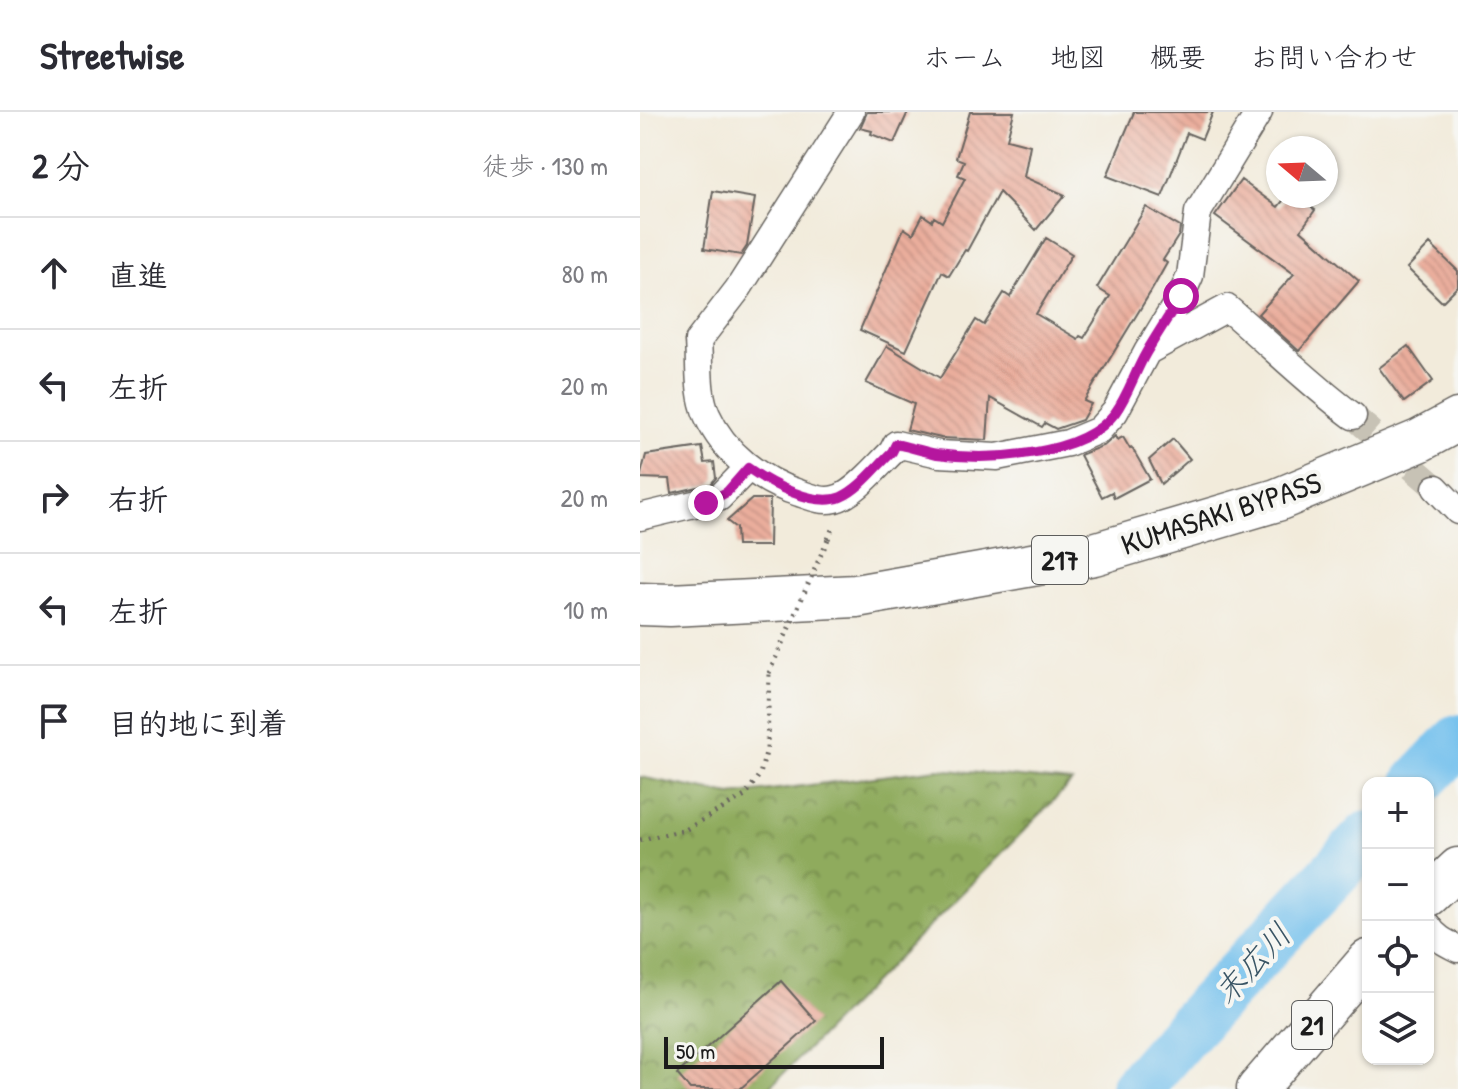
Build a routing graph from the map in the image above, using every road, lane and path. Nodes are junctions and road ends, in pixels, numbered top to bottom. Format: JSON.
{"nodes":[{"id":1,"x":851,"y":112,"type":"edge"},
{"id":2,"x":1259,"y":112,"type":"edge"},
{"id":3,"x":1147,"y":352,"type":"junction"},
{"id":4,"x":1353,"y":416,"type":"tunnel mouth"},
{"id":5,"x":1458,"y":420,"type":"edge"},
{"id":6,"x":748,"y":468,"type":"junction"},
{"id":7,"x":1436,"y":488,"type":"tunnel mouth"},
{"id":8,"x":1458,"y":511,"type":"edge"},
{"id":9,"x":640,"y":517,"type":"edge"},
{"id":10,"x":828,"y":539,"type":"dead end"},
{"id":11,"x":640,"y":604,"type":"edge"},
{"id":12,"x":640,"y":840,"type":"edge"},
{"id":13,"x":1458,"y":868,"type":"edge"},
{"id":14,"x":1434,"y":890,"type":"edge"},
{"id":15,"x":1434,"y":932,"type":"edge"},
{"id":16,"x":1458,"y":949,"type":"edge"},
{"id":17,"x":1362,"y":967,"type":"edge"},
{"id":18,"x":1257,"y":1089,"type":"edge"}],
"edges":[{"from":1,"to":6,"type":"street"},
{"from":2,"to":3,"type":"street"},
{"from":3,"to":4,"type":"street"},
{"from":3,"to":6,"type":"street"},
{"from":5,"to":11,"type":"highway","name":"KUMASAKI BYPASS","number":"217"},
{"from":6,"to":9,"type":"street"},
{"from":7,"to":8,"type":"street"},
{"from":10,"to":12,"type":"path","bridge":true},
{"from":13,"to":14,"type":"main road"},
{"from":15,"to":16,"type":"street"},
{"from":17,"to":18,"type":"main road","number":"21"}]}
